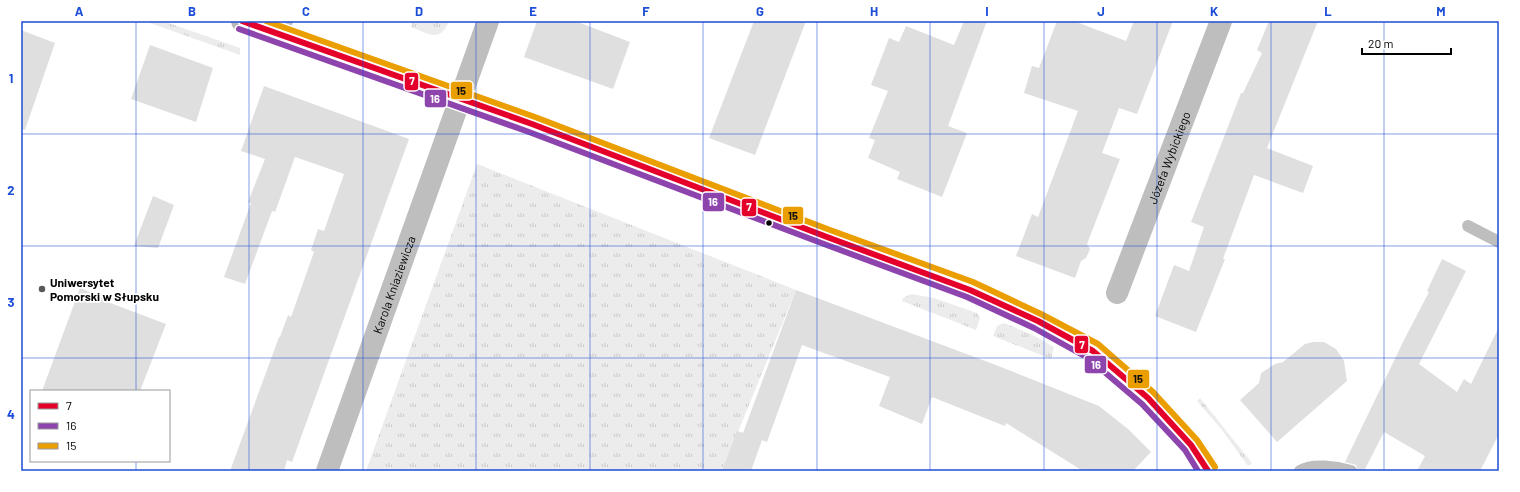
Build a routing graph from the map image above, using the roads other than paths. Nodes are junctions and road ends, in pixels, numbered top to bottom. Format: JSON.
{"nodes":[{"id":1,"x":242,"y":21,"type":"edge"},
{"id":2,"x":488,"y":21,"type":"edge"},
{"id":3,"x":1221,"y":21,"type":"edge"},
{"id":4,"x":285,"y":28,"type":"edge"},
{"id":5,"x":460,"y":99,"type":"junction"},
{"id":6,"x":1468,"y":226,"type":"dead end"},
{"id":7,"x":1499,"y":242,"type":"edge"},
{"id":8,"x":1117,"y":293,"type":"dead end"},
{"id":9,"x":326,"y":471,"type":"edge"},
{"id":10,"x":1208,"y":471,"type":"edge"},
{"id":11,"x":1300,"y":471,"type":"edge"},
{"id":12,"x":1351,"y":471,"type":"edge"}],
"edges":[{"from":1,"to":4,"type":"main road"},
{"from":2,"to":5,"type":"street","name":"Karola Kniaziewicza"},
{"from":3,"to":8,"type":"street","name":"Józefa Wybickiego"},
{"from":4,"to":5,"type":"main road"},
{"from":5,"to":9,"type":"street","name":"Karola Kniaziewicza"},
{"from":5,"to":10,"type":"main road"},
{"from":6,"to":7,"type":"lane"},
{"from":11,"to":12,"type":"lane"}]}
